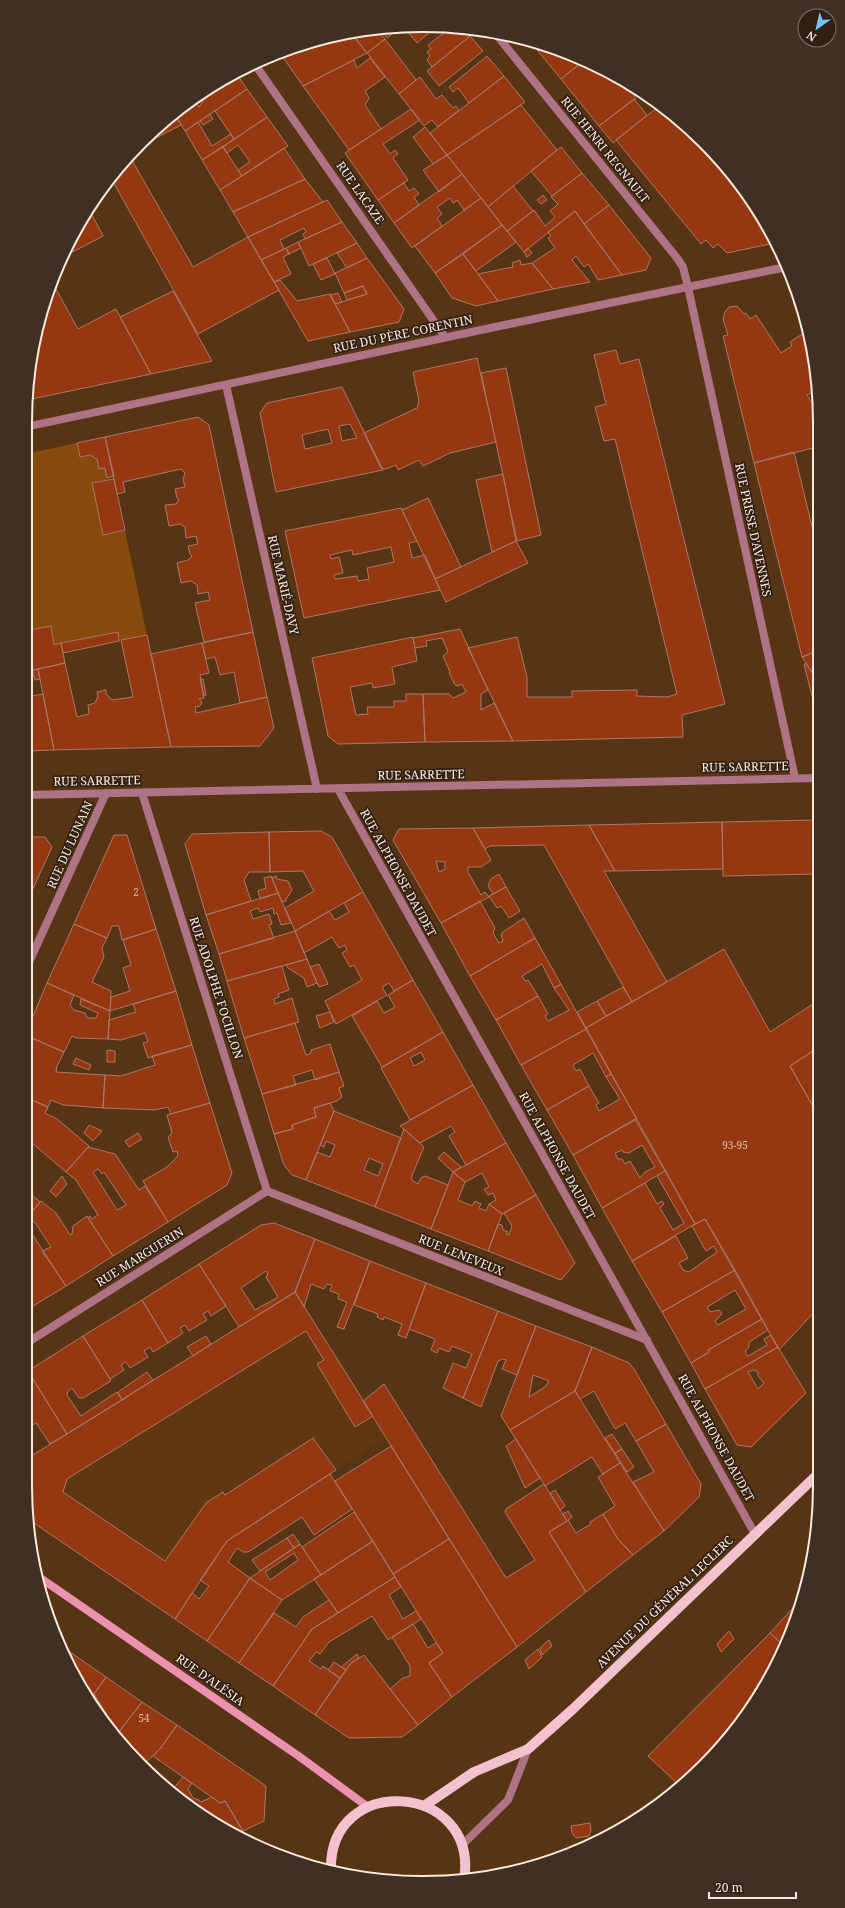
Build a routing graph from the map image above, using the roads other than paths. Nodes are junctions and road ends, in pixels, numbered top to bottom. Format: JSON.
{"nodes":[{"id":1,"x":501,"y":40,"type":"edge"},
{"id":2,"x":258,"y":69,"type":"edge"},
{"id":3,"x":781,"y":268,"type":"edge"},
{"id":4,"x":688,"y":287,"type":"junction"},
{"id":5,"x":445,"y":337,"type":"junction"},
{"id":6,"x":226,"y":385,"type":"junction"},
{"id":7,"x":32,"y":426,"type":"edge"},
{"id":8,"x":794,"y":778,"type":"junction"},
{"id":9,"x":813,"y":778,"type":"edge"},
{"id":10,"x":317,"y":789,"type":"junction"},
{"id":11,"x":338,"y":789,"type":"junction"},
{"id":12,"x":142,"y":792,"type":"junction"},
{"id":13,"x":106,"y":793,"type":"junction"},
{"id":14,"x":32,"y":795,"type":"edge"},
{"id":15,"x":32,"y":956,"type":"edge"},
{"id":16,"x":267,"y":1191,"type":"junction"},
{"id":17,"x":32,"y":1340,"type":"edge"},
{"id":18,"x":647,"y":1340,"type":"junction"},
{"id":19,"x":813,"y":1479,"type":"edge"},
{"id":20,"x":755,"y":1534,"type":"junction"},
{"id":21,"x":44,"y":1580,"type":"edge"},
{"id":22,"x":528,"y":1749,"type":"junction"},
{"id":23,"x":424,"y":1806,"type":"junction"},
{"id":24,"x":368,"y":1807,"type":"junction"},
{"id":25,"x":462,"y":1845,"type":"junction"},
{"id":26,"x":332,"y":1865,"type":"edge"},
{"id":27,"x":465,"y":1874,"type":"edge"}],
"edges":[{"from":1,"to":4,"type":"street","name":"RUE HENRI REGNAULT"},
{"from":2,"to":5,"type":"street","name":"RUE LACAZE"},
{"from":3,"to":4,"type":"street","name":"RUE DU PÈRE CORENTIN"},
{"from":4,"to":5,"type":"street","name":"RUE DU PÈRE CORENTIN"},
{"from":4,"to":8,"type":"street","name":"RUE PRISSE D'AVENNES"},
{"from":5,"to":6,"type":"street","name":"RUE DU PÈRE CORENTIN"},
{"from":6,"to":7,"type":"street","name":"RUE DU PÈRE CORENTIN"},
{"from":6,"to":10,"type":"street","name":"RUE MARIÉ-DAVY"},
{"from":8,"to":9,"type":"street","name":"RUE SARRETTE"},
{"from":8,"to":11,"type":"street","name":"RUE SARRETTE"},
{"from":10,"to":11,"type":"street","name":"RUE SARRETTE"},
{"from":10,"to":12,"type":"street","name":"RUE SARRETTE"},
{"from":11,"to":18,"type":"street","name":"RUE ALPHONSE DAUDET"},
{"from":12,"to":13,"type":"street","name":"RUE SARRETTE"},
{"from":12,"to":16,"type":"street","name":"RUE ADOLPHE FOCILLON"},
{"from":13,"to":14,"type":"street","name":"RUE SARRETTE"},
{"from":13,"to":15,"type":"street","name":"RUE DU LUNAIN"},
{"from":16,"to":17,"type":"street","name":"RUE MARGUERIN"},
{"from":16,"to":18,"type":"street","name":"RUE LENEVEUX"},
{"from":18,"to":20,"type":"street","name":"RUE ALPHONSE DAUDET"},
{"from":19,"to":20,"type":"main road","name":"AVENUE DU GÉNÉRAL LECLERC"},
{"from":20,"to":22,"type":"main road","name":"AVENUE DU GÉNÉRAL LECLERC"},
{"from":21,"to":24,"type":"main road","name":"RUE D'ALÉSIA"},
{"from":22,"to":23,"type":"main road","name":"AVENUE DU GÉNÉRAL LECLERC"},
{"from":22,"to":25,"type":"street","name":"AVENUE DU GÉNÉRAL LECLERC"},
{"from":23,"to":24,"type":"main road"},
{"from":23,"to":25,"type":"main road"},
{"from":24,"to":26,"type":"main road"},
{"from":25,"to":27,"type":"main road"}]}
